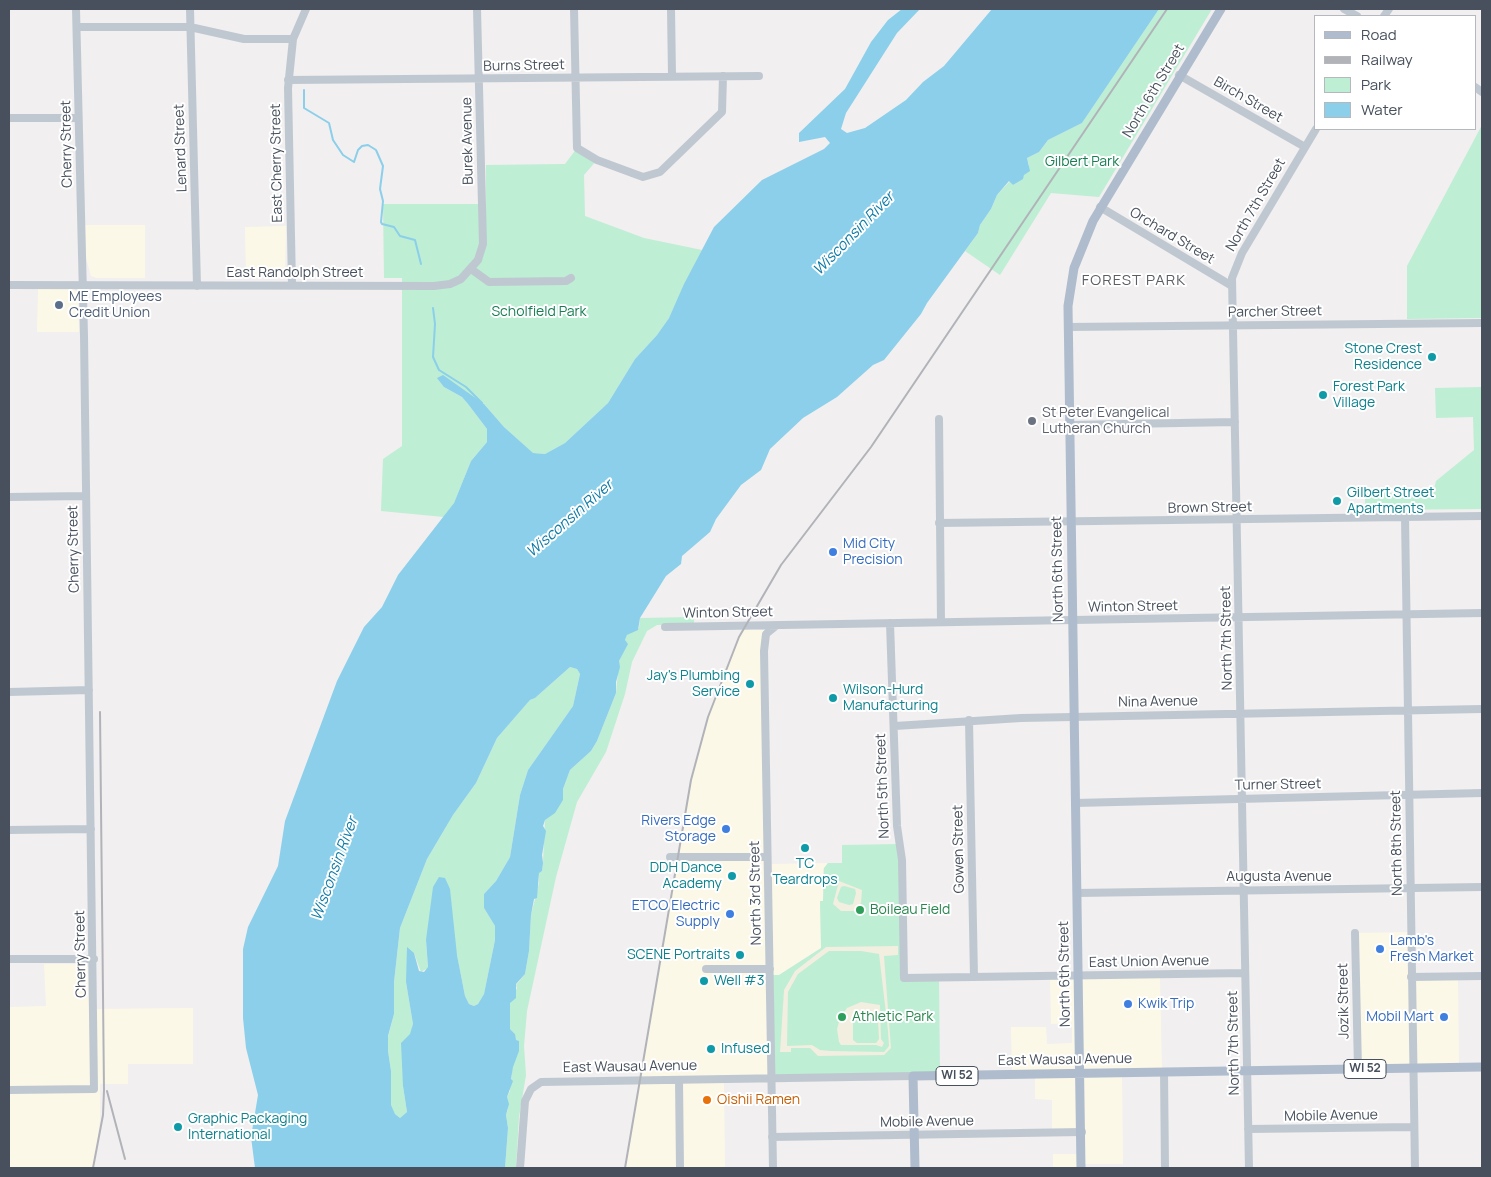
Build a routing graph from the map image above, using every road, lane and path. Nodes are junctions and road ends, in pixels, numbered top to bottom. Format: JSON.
{"nodes":[{"id":1,"x":76,"y":9,"type":"edge"},
{"id":2,"x":190,"y":9,"type":"edge"},
{"id":3,"x":306,"y":9,"type":"edge"},
{"id":4,"x":477,"y":9,"type":"edge"},
{"id":5,"x":574,"y":9,"type":"edge"},
{"id":6,"x":671,"y":9,"type":"edge"},
{"id":7,"x":1221,"y":9,"type":"edge"},
{"id":8,"x":1344,"y":9,"type":"edge"},
{"id":9,"x":1355,"y":15,"type":"edge"},
{"id":10,"x":77,"y":27,"type":"junction"},
{"id":11,"x":190,"y":27,"type":"junction"},
{"id":12,"x":293,"y":39,"type":"junction"},
{"id":13,"x":1179,"y":75,"type":"junction"},
{"id":14,"x":672,"y":76,"type":"junction"},
{"id":15,"x":723,"y":76,"type":"junction"},
{"id":16,"x":759,"y":76,"type":"dead end"},
{"id":17,"x":575,"y":78,"type":"junction"},
{"id":18,"x":479,"y":79,"type":"junction"},
{"id":19,"x":288,"y":80,"type":"junction"},
{"id":20,"x":9,"y":118,"type":"edge"},
{"id":21,"x":78,"y":118,"type":"junction"},
{"id":22,"x":1315,"y":130,"type":"edge"},
{"id":23,"x":1304,"y":147,"type":"junction"},
{"id":24,"x":1100,"y":207,"type":"junction"},
{"id":25,"x":471,"y":270,"type":"junction"},
{"id":26,"x":571,"y":278,"type":"dead end"},
{"id":27,"x":9,"y":285,"type":"edge"},
{"id":28,"x":83,"y":285,"type":"junction"},
{"id":29,"x":197,"y":286,"type":"junction"},
{"id":30,"x":292,"y":286,"type":"junction"},
{"id":31,"x":1232,"y":286,"type":"junction"},
{"id":32,"x":1482,"y":322,"type":"edge"},
{"id":33,"x":1233,"y":325,"type":"junction"},
{"id":34,"x":1068,"y":327,"type":"junction"},
{"id":35,"x":939,"y":419,"type":"dead end"},
{"id":36,"x":1236,"y":422,"type":"junction"},
{"id":37,"x":1069,"y":426,"type":"junction"},
{"id":38,"x":86,"y":496,"type":"junction"},
{"id":39,"x":9,"y":497,"type":"edge"},
{"id":40,"x":1482,"y":516,"type":"edge"},
{"id":41,"x":1405,"y":517,"type":"junction"},
{"id":42,"x":1238,"y":520,"type":"junction"},
{"id":43,"x":1071,"y":523,"type":"junction"},
{"id":44,"x":939,"y":524,"type":"junction"},
{"id":45,"x":1482,"y":613,"type":"edge"},
{"id":46,"x":1406,"y":615,"type":"junction"},
{"id":47,"x":1239,"y":618,"type":"junction"},
{"id":48,"x":1072,"y":620,"type":"junction"},
{"id":49,"x":890,"y":622,"type":"junction"},
{"id":50,"x":941,"y":622,"type":"junction"},
{"id":51,"x":778,"y":625,"type":"junction"},
{"id":52,"x":665,"y":627,"type":"dead end"},
{"id":53,"x":89,"y":690,"type":"junction"},
{"id":54,"x":9,"y":692,"type":"edge"},
{"id":55,"x":1482,"y":709,"type":"edge"},
{"id":56,"x":1408,"y":710,"type":"junction"},
{"id":57,"x":1240,"y":713,"type":"junction"},
{"id":58,"x":1074,"y":717,"type":"junction"},
{"id":59,"x":969,"y":720,"type":"junction"},
{"id":60,"x":895,"y":726,"type":"junction"},
{"id":61,"x":1482,"y":793,"type":"edge"},
{"id":62,"x":1409,"y":794,"type":"junction"},
{"id":63,"x":1241,"y":798,"type":"junction"},
{"id":64,"x":1075,"y":803,"type":"junction"},
{"id":65,"x":91,"y":829,"type":"junction"},
{"id":66,"x":9,"y":830,"type":"edge"},
{"id":67,"x":767,"y":856,"type":"junction"},
{"id":68,"x":670,"y":857,"type":"dead end"},
{"id":69,"x":1482,"y":887,"type":"edge"},
{"id":70,"x":1410,"y":888,"type":"junction"},
{"id":71,"x":1243,"y":890,"type":"junction"},
{"id":72,"x":1077,"y":893,"type":"junction"},
{"id":73,"x":1355,"y":933,"type":"dead end"},
{"id":74,"x":9,"y":959,"type":"edge"},
{"id":75,"x":94,"y":959,"type":"junction"},
{"id":76,"x":706,"y":969,"type":"dead end"},
{"id":77,"x":770,"y":969,"type":"junction"},
{"id":78,"x":1245,"y":973,"type":"junction"},
{"id":79,"x":1078,"y":976,"type":"junction"},
{"id":80,"x":1482,"y":976,"type":"edge"},
{"id":81,"x":974,"y":977,"type":"junction"},
{"id":82,"x":1411,"y":977,"type":"junction"},
{"id":83,"x":904,"y":978,"type":"joint"},
{"id":84,"x":1482,"y":1067,"type":"edge"},
{"id":85,"x":1413,"y":1068,"type":"junction"},
{"id":86,"x":1358,"y":1069,"type":"junction"},
{"id":87,"x":1247,"y":1071,"type":"junction"},
{"id":88,"x":1164,"y":1072,"type":"junction"},
{"id":89,"x":1081,"y":1073,"type":"junction"},
{"id":90,"x":1045,"y":1074,"type":"junction"},
{"id":91,"x":1002,"y":1075,"type":"junction"},
{"id":92,"x":913,"y":1076,"type":"junction"},
{"id":93,"x":772,"y":1078,"type":"junction"},
{"id":94,"x":680,"y":1080,"type":"junction"},
{"id":95,"x":9,"y":1090,"type":"edge"},
{"id":96,"x":914,"y":1102,"type":"junction"},
{"id":97,"x":1414,"y":1127,"type":"junction"},
{"id":98,"x":1248,"y":1130,"type":"junction"},
{"id":99,"x":1082,"y":1132,"type":"junction"},
{"id":100,"x":914,"y":1134,"type":"junction"},
{"id":101,"x":772,"y":1137,"type":"junction"},
{"id":102,"x":520,"y":1168,"type":"edge"},
{"id":103,"x":680,"y":1168,"type":"edge"},
{"id":104,"x":773,"y":1168,"type":"edge"},
{"id":105,"x":915,"y":1168,"type":"edge"},
{"id":106,"x":1081,"y":1168,"type":"edge"},
{"id":107,"x":1165,"y":1168,"type":"edge"},
{"id":108,"x":1249,"y":1168,"type":"edge"},
{"id":109,"x":1415,"y":1168,"type":"edge"}],
"edges":[{"from":1,"to":10,"type":"street","name":"Cherry Street"},
{"from":2,"to":11,"type":"street","name":"Lenard Street"},
{"from":3,"to":12,"type":"street","name":"East Cherry Street"},
{"from":4,"to":18,"type":"street","name":"Burek Avenue"},
{"from":5,"to":17,"type":"street"},
{"from":6,"to":14,"type":"street"},
{"from":7,"to":13,"type":"main road","name":"North 6th Street"},
{"from":8,"to":9,"type":"street"},
{"from":10,"to":11,"type":"street"},
{"from":10,"to":21,"type":"street","name":"Cherry Street"},
{"from":11,"to":12,"type":"street"},
{"from":11,"to":29,"type":"street","name":"Lenard Street"},
{"from":12,"to":19,"type":"street","name":"East Cherry Street"},
{"from":13,"to":23,"type":"street","name":"Birch Street"},
{"from":13,"to":24,"type":"main road","name":"North 6th Street"},
{"from":14,"to":15,"type":"street","name":"Burns Street"},
{"from":14,"to":17,"type":"street","name":"Burns Street"},
{"from":15,"to":16,"type":"street","name":"Burns Street"},
{"from":15,"to":17,"type":"street"},
{"from":17,"to":18,"type":"street","name":"Burns Street"},
{"from":18,"to":19,"type":"street","name":"Burns Street"},
{"from":18,"to":25,"type":"street","name":"Burek Avenue"},
{"from":19,"to":30,"type":"street","name":"East Cherry Street"},
{"from":20,"to":21,"type":"street"},
{"from":21,"to":28,"type":"street","name":"Cherry Street"},
{"from":22,"to":23,"type":"street","name":"North 7th Street"},
{"from":23,"to":31,"type":"street","name":"North 7th Street"},
{"from":24,"to":31,"type":"street","name":"Orchard Street"},
{"from":24,"to":34,"type":"main road","name":"North 6th Street"},
{"from":25,"to":26,"type":"street"},
{"from":25,"to":30,"type":"street","name":"East Randolph Street"},
{"from":27,"to":28,"type":"street","name":"East Randolph Street"},
{"from":28,"to":29,"type":"street","name":"East Randolph Street"},
{"from":28,"to":38,"type":"street","name":"Cherry Street"},
{"from":29,"to":30,"type":"street","name":"East Randolph Street"},
{"from":31,"to":33,"type":"street","name":"North 7th Street"},
{"from":32,"to":33,"type":"street","name":"Parcher Street"},
{"from":33,"to":34,"type":"street","name":"Parcher Street"},
{"from":33,"to":36,"type":"street","name":"North 7th Street"},
{"from":34,"to":37,"type":"main road","name":"North 6th Street"},
{"from":35,"to":44,"type":"street"},
{"from":36,"to":37,"type":"street"},
{"from":36,"to":42,"type":"street","name":"North 7th Street"},
{"from":37,"to":43,"type":"main road","name":"North 6th Street"},
{"from":38,"to":39,"type":"street"},
{"from":38,"to":53,"type":"street","name":"Cherry Street"},
{"from":40,"to":41,"type":"street","name":"Brown Street"},
{"from":41,"to":42,"type":"street","name":"Brown Street"},
{"from":41,"to":46,"type":"street","name":"North 8th Street"},
{"from":42,"to":43,"type":"street","name":"Brown Street"},
{"from":42,"to":47,"type":"street","name":"North 7th Street"},
{"from":43,"to":44,"type":"street","name":"Brown Street"},
{"from":43,"to":48,"type":"main road","name":"North 6th Street"},
{"from":44,"to":50,"type":"street"},
{"from":45,"to":46,"type":"street","name":"Winton Street"},
{"from":46,"to":47,"type":"street","name":"Winton Street"},
{"from":46,"to":56,"type":"street","name":"North 8th Street"},
{"from":47,"to":48,"type":"street","name":"Winton Street"},
{"from":47,"to":57,"type":"street","name":"North 7th Street"},
{"from":48,"to":50,"type":"street","name":"Winton Street"},
{"from":48,"to":58,"type":"main road","name":"North 6th Street"},
{"from":49,"to":50,"type":"street","name":"Winton Street"},
{"from":49,"to":51,"type":"street","name":"Winton Street"},
{"from":49,"to":60,"type":"street","name":"North 5th Street"},
{"from":51,"to":52,"type":"street","name":"Winton Street"},
{"from":51,"to":67,"type":"street","name":"North 3rd Street"},
{"from":53,"to":54,"type":"street"},
{"from":53,"to":65,"type":"street","name":"Cherry Street"},
{"from":55,"to":56,"type":"street","name":"Nina Avenue"},
{"from":56,"to":57,"type":"street","name":"Nina Avenue"},
{"from":56,"to":62,"type":"street","name":"North 8th Street"},
{"from":57,"to":58,"type":"street","name":"Nina Avenue"},
{"from":57,"to":63,"type":"street","name":"North 7th Street"},
{"from":58,"to":59,"type":"street","name":"Nina Avenue"},
{"from":58,"to":64,"type":"main road","name":"North 6th Street"},
{"from":59,"to":60,"type":"street","name":"Nina Avenue"},
{"from":59,"to":81,"type":"street","name":"Gowen Street"},
{"from":60,"to":83,"type":"street","name":"North 5th Street"},
{"from":61,"to":62,"type":"street","name":"Turner Street"},
{"from":62,"to":63,"type":"street","name":"Turner Street"},
{"from":62,"to":70,"type":"street","name":"North 8th Street"},
{"from":63,"to":64,"type":"street","name":"Turner Street"},
{"from":63,"to":71,"type":"street","name":"North 7th Street"},
{"from":64,"to":72,"type":"main road","name":"North 6th Street"},
{"from":65,"to":66,"type":"street"},
{"from":65,"to":75,"type":"street","name":"Cherry Street"},
{"from":67,"to":68,"type":"street"},
{"from":67,"to":77,"type":"street","name":"North 3rd Street"},
{"from":69,"to":70,"type":"street","name":"Augusta Avenue"},
{"from":70,"to":71,"type":"street","name":"Augusta Avenue"},
{"from":70,"to":82,"type":"street","name":"North 8th Street"},
{"from":71,"to":72,"type":"street","name":"Augusta Avenue"},
{"from":71,"to":78,"type":"street","name":"North 7th Street"},
{"from":72,"to":79,"type":"main road","name":"North 6th Street"},
{"from":73,"to":86,"type":"street","name":"Jozik Street"},
{"from":74,"to":75,"type":"street"},
{"from":75,"to":95,"type":"street","name":"Cherry Street"},
{"from":76,"to":77,"type":"street"},
{"from":77,"to":93,"type":"street","name":"North 3rd Street"},
{"from":78,"to":79,"type":"street","name":"East Union Avenue"},
{"from":78,"to":87,"type":"street","name":"North 7th Street"},
{"from":79,"to":81,"type":"street","name":"East Union Avenue"},
{"from":79,"to":89,"type":"main road","name":"North 6th Street"},
{"from":80,"to":82,"type":"street"},
{"from":81,"to":83,"type":"street","name":"East Union Avenue"},
{"from":82,"to":85,"type":"street","name":"North 8th Street"},
{"from":84,"to":85,"type":"main road","name":"East Wausau Avenue","number":"WI 52"},
{"from":85,"to":86,"type":"main road","name":"East Wausau Avenue","number":"WI 52"},
{"from":85,"to":97,"type":"street","name":"North 8th Street"},
{"from":86,"to":87,"type":"main road","name":"East Wausau Avenue","number":"WI 52"},
{"from":87,"to":88,"type":"main road","name":"East Wausau Avenue","number":"WI 52"},
{"from":87,"to":98,"type":"street","name":"North 7th Street"},
{"from":88,"to":89,"type":"main road","name":"East Wausau Avenue","number":"WI 52"},
{"from":88,"to":107,"type":"street"},
{"from":89,"to":90,"type":"main road","name":"East Wausau Avenue","number":"WI 52"},
{"from":89,"to":99,"type":"main road","name":"North 6th Street"},
{"from":90,"to":91,"type":"main road","name":"East Wausau Avenue","number":"WI 52"},
{"from":90,"to":99,"type":"main road"},
{"from":91,"to":92,"type":"main road","name":"East Wausau Avenue","number":"WI 52"},
{"from":91,"to":96,"type":"main road"},
{"from":92,"to":93,"type":"street","name":"East Wausau Avenue"},
{"from":92,"to":96,"type":"main road"},
{"from":93,"to":94,"type":"street","name":"East Wausau Avenue"},
{"from":93,"to":101,"type":"street","name":"North 3rd Street"},
{"from":94,"to":102,"type":"street","name":"East Wausau Avenue"},
{"from":94,"to":103,"type":"street"},
{"from":96,"to":100,"type":"main road"},
{"from":97,"to":98,"type":"street","name":"Mobile Avenue"},
{"from":97,"to":109,"type":"street","name":"North 8th Street"},
{"from":98,"to":108,"type":"street","name":"North 7th Street"},
{"from":99,"to":100,"type":"street","name":"Mobile Avenue"},
{"from":99,"to":106,"type":"main road","name":"North 6th Street"},
{"from":100,"to":101,"type":"street","name":"Mobile Avenue"},
{"from":100,"to":105,"type":"main road"},
{"from":101,"to":104,"type":"street","name":"North 3rd Street"}]}
